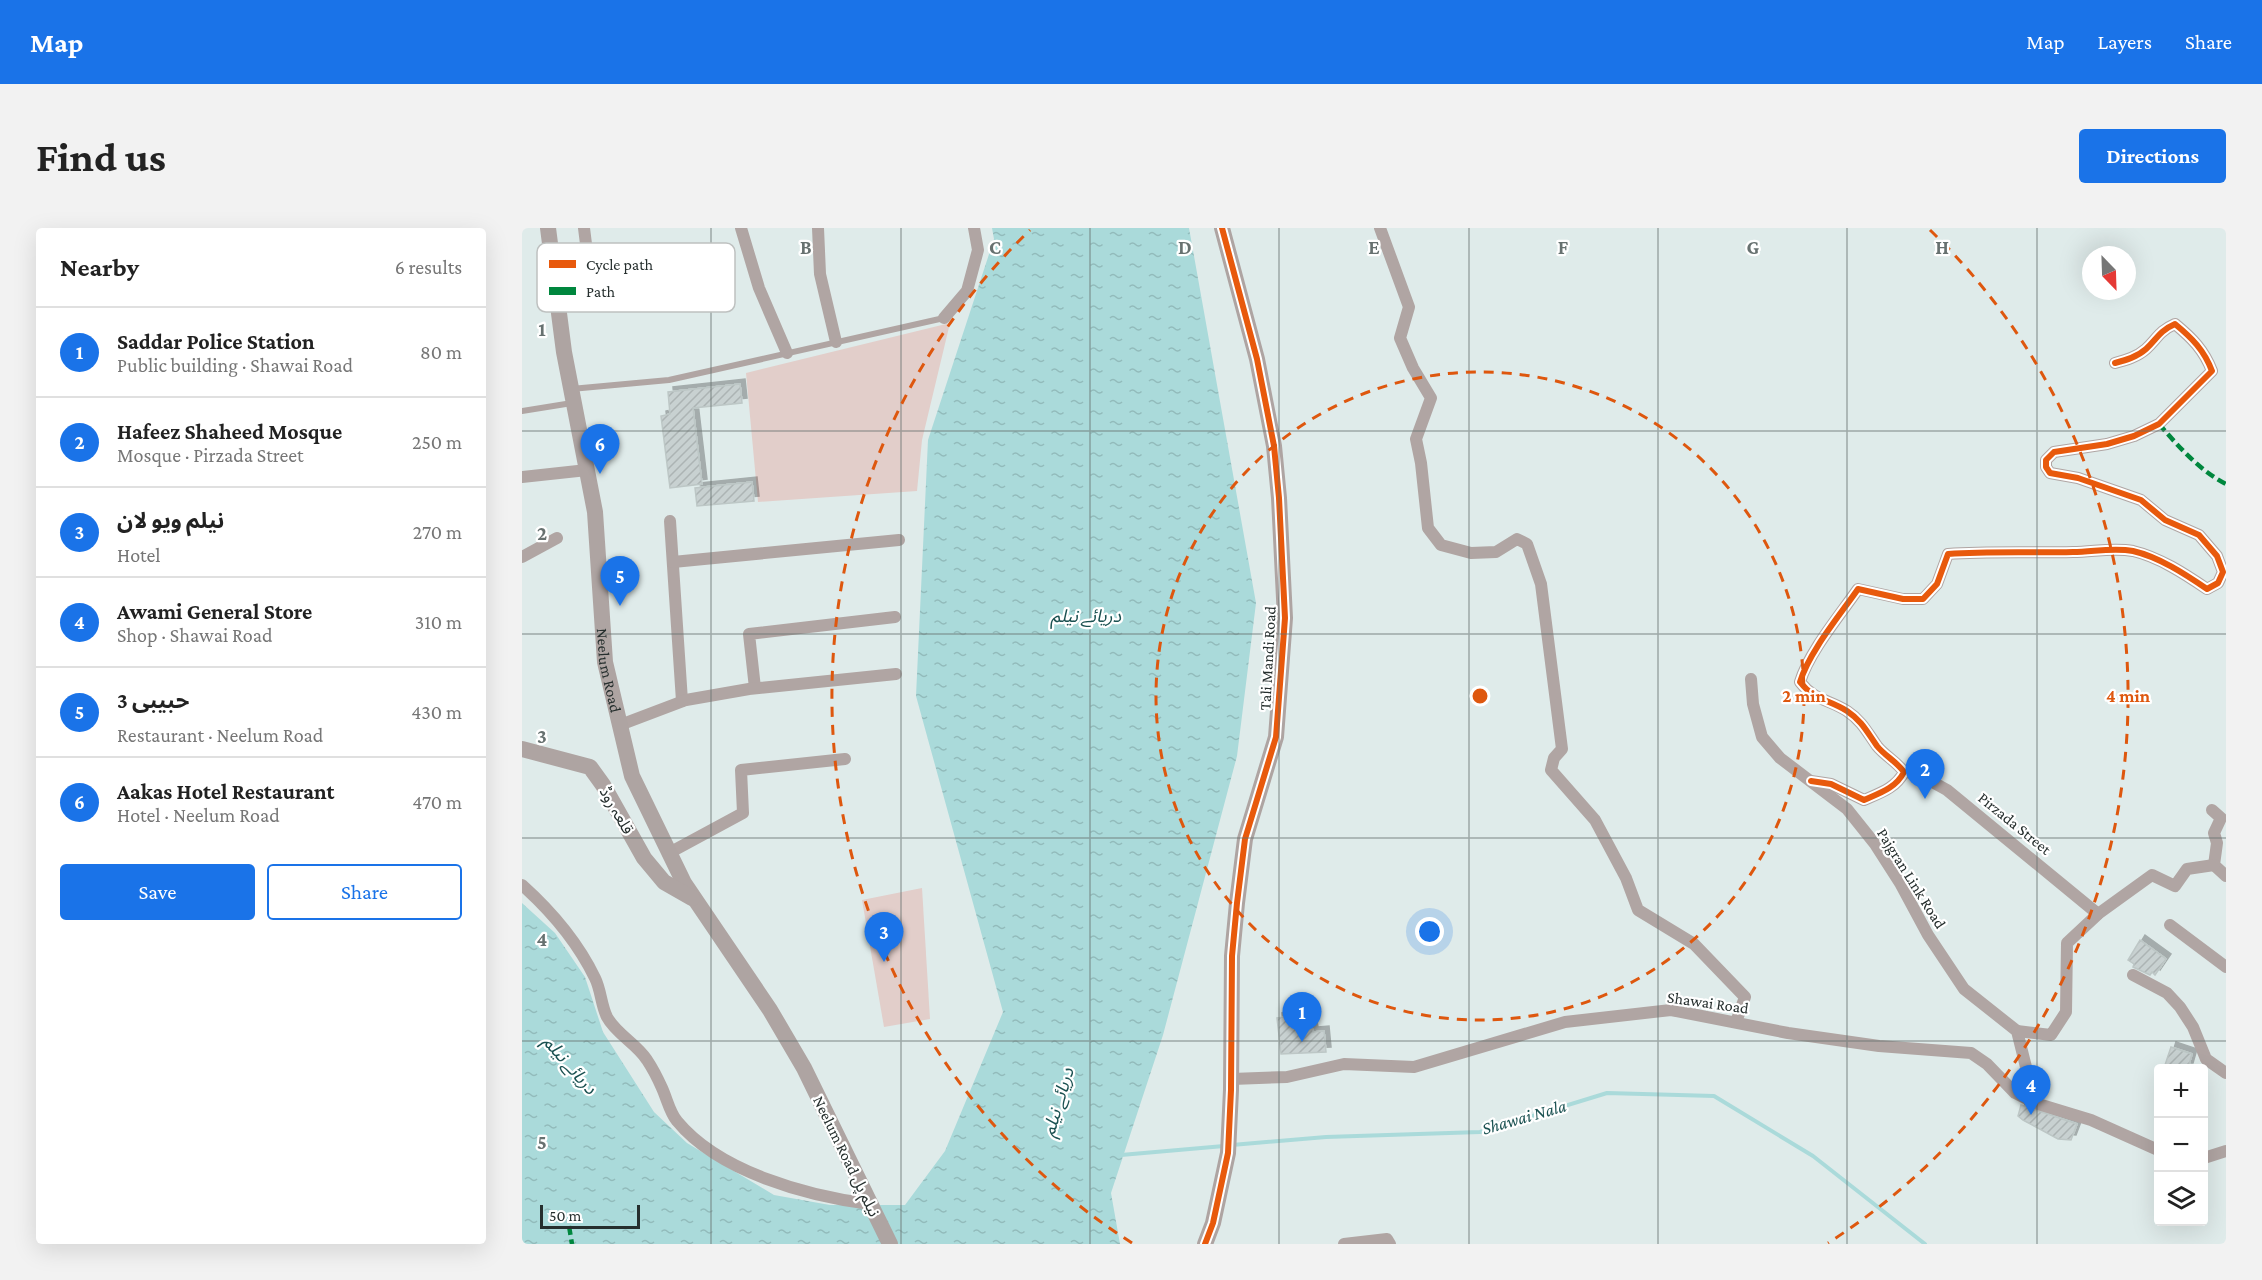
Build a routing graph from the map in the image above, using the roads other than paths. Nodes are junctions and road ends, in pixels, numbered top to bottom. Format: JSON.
{"nodes":[{"id":1,"x":548,"y":228,"type":"edge"},
{"id":2,"x":584,"y":228,"type":"edge"},
{"id":3,"x":741,"y":228,"type":"edge"},
{"id":4,"x":818,"y":228,"type":"edge"},
{"id":5,"x":974,"y":228,"type":"edge"},
{"id":6,"x":1222,"y":228,"type":"edge"},
{"id":7,"x":1380,"y":228,"type":"edge"},
{"id":8,"x":550,"y":243,"type":"edge"},
{"id":9,"x":586,"y":243,"type":"edge"},
{"id":10,"x":559,"y":312,"type":"edge"},
{"id":11,"x":944,"y":318,"type":"joint"},
{"id":12,"x":836,"y":342,"type":"junction"},
{"id":13,"x":787,"y":353,"type":"junction"},
{"id":14,"x":2115,"y":363,"type":"dead end"},
{"id":15,"x":572,"y":396,"type":"junction"},
{"id":16,"x":522,"y":411,"type":"edge"},
{"id":17,"x":587,"y":470,"type":"junction"},
{"id":18,"x":522,"y":477,"type":"edge"},
{"id":19,"x":670,"y":521,"type":"dead end"},
{"id":20,"x":557,"y":538,"type":"dead end"},
{"id":21,"x":899,"y":540,"type":"dead end"},
{"id":22,"x":522,"y":557,"type":"edge"},
{"id":23,"x":673,"y":562,"type":"junction"},
{"id":24,"x":895,"y":617,"type":"dead end"},
{"id":25,"x":896,"y":674,"type":"dead end"},
{"id":26,"x":1751,"y":679,"type":"dead end"},
{"id":27,"x":755,"y":688,"type":"junction"},
{"id":28,"x":682,"y":701,"type":"junction"},
{"id":29,"x":620,"y":725,"type":"junction"},
{"id":30,"x":522,"y":749,"type":"edge"},
{"id":31,"x":845,"y":759,"type":"dead end"},
{"id":32,"x":1904,"y":772,"type":"junction"},
{"id":33,"x":1811,"y":781,"type":"junction"},
{"id":34,"x":2212,"y":810,"type":"dead end"},
{"id":35,"x":669,"y":853,"type":"junction"},
{"id":36,"x":2214,"y":865,"type":"junction"},
{"id":37,"x":2226,"y":876,"type":"edge"},
{"id":38,"x":522,"y":885,"type":"edge"},
{"id":39,"x":695,"y":900,"type":"junction"},
{"id":40,"x":2098,"y":914,"type":"junction"},
{"id":41,"x":2170,"y":925,"type":"dead end"},
{"id":42,"x":2226,"y":967,"type":"edge"},
{"id":43,"x":2133,"y":975,"type":"dead end"},
{"id":44,"x":1736,"y":1022,"type":"junction"},
{"id":45,"x":2017,"y":1031,"type":"junction"},
{"id":46,"x":804,"y":1068,"type":"joint"},
{"id":47,"x":2226,"y":1073,"type":"edge"},
{"id":48,"x":1232,"y":1084,"type":"junction"},
{"id":49,"x":2035,"y":1103,"type":"junction"},
{"id":50,"x":2154,"y":1148,"type":"edge"},
{"id":51,"x":2226,"y":1151,"type":"edge"},
{"id":52,"x":2208,"y":1157,"type":"edge"},
{"id":53,"x":870,"y":1204,"type":"junction"},
{"id":54,"x":890,"y":1244,"type":"edge"},
{"id":55,"x":1205,"y":1244,"type":"edge"},
{"id":56,"x":1344,"y":1244,"type":"edge"},
{"id":57,"x":1390,"y":1244,"type":"edge"}],
"edges":[{"from":1,"to":8,"type":"street","name":"Neelum Road"},
{"from":2,"to":9,"type":"street"},
{"from":3,"to":13,"type":"street"},
{"from":4,"to":12,"type":"street"},
{"from":5,"to":11,"type":"street"},
{"from":6,"to":48,"type":"street","name":"Tali Mandi Road"},
{"from":7,"to":44,"type":"street"},
{"from":10,"to":15,"type":"street","name":"Neelum Road"},
{"from":11,"to":12,"type":"lane"},
{"from":12,"to":13,"type":"lane"},
{"from":13,"to":15,"type":"lane"},
{"from":14,"to":32,"type":"street"},
{"from":15,"to":16,"type":"lane"},
{"from":15,"to":17,"type":"street","name":"Neelum Road"},
{"from":17,"to":18,"type":"street"},
{"from":17,"to":29,"type":"street","name":"Neelum Road"},
{"from":19,"to":23,"type":"street"},
{"from":20,"to":22,"type":"street"},
{"from":21,"to":23,"type":"street"},
{"from":23,"to":28,"type":"street"},
{"from":24,"to":27,"type":"street"},
{"from":25,"to":27,"type":"street"},
{"from":26,"to":33,"type":"street","name":"Pajgran Link Road"},
{"from":27,"to":28,"type":"street"},
{"from":28,"to":29,"type":"street"},
{"from":29,"to":35,"type":"street","name":"Neelum Road"},
{"from":30,"to":39,"type":"street","name":"قلعہ روڈ"},
{"from":31,"to":35,"type":"street"},
{"from":32,"to":33,"type":"street"},
{"from":32,"to":40,"type":"street","name":"Pirzada Street"},
{"from":33,"to":45,"type":"street","name":"Pajgran Link Road"},
{"from":34,"to":36,"type":"street"},
{"from":35,"to":39,"type":"street","name":"Neelum Road"},
{"from":36,"to":37,"type":"street"},
{"from":36,"to":40,"type":"street"},
{"from":38,"to":53,"type":"street"},
{"from":39,"to":46,"type":"street","name":"Neelum Road"},
{"from":40,"to":45,"type":"street"},
{"from":41,"to":42,"type":"street"},
{"from":43,"to":47,"type":"street"},
{"from":44,"to":48,"type":"street","name":"Shawai Road"},
{"from":44,"to":49,"type":"street","name":"Shawai Road"},
{"from":45,"to":49,"type":"street"},
{"from":46,"to":53,"type":"street","name":"Neelum Road نیلم پل"},
{"from":48,"to":55,"type":"street","name":"Tali Mandi Road"},
{"from":49,"to":50,"type":"street","name":"Shawai Road"},
{"from":51,"to":52,"type":"street"},
{"from":53,"to":54,"type":"street","name":"Neelum Road نیلم پل"},
{"from":56,"to":57,"type":"street"}]}
